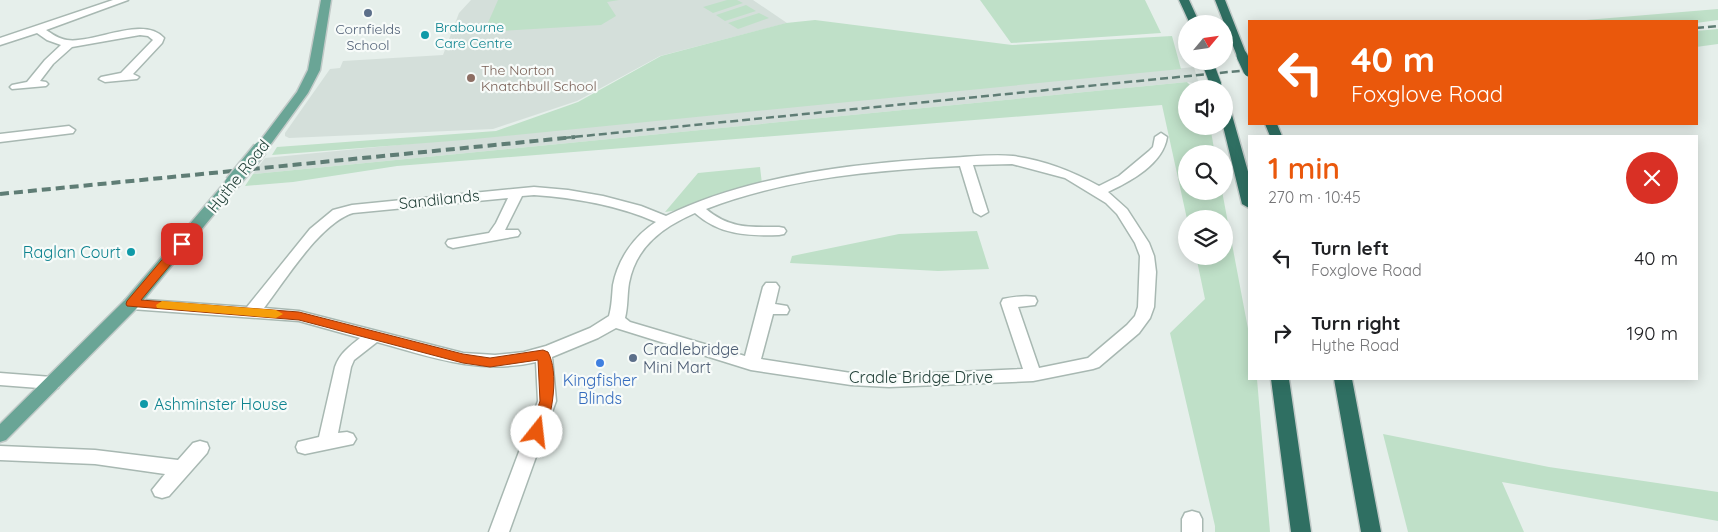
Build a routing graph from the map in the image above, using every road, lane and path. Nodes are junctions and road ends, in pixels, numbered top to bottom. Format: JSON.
{"nodes":[{"id":1,"x":123,"y":0,"type":"edge"},
{"id":2,"x":326,"y":0,"type":"edge"},
{"id":3,"x":1184,"y":0,"type":"edge"},
{"id":4,"x":1220,"y":0,"type":"edge"},
{"id":5,"x":1191,"y":15,"type":"edge"},
{"id":6,"x":38,"y":29,"type":"junction"},
{"id":7,"x":0,"y":42,"type":"edge"},
{"id":8,"x":68,"y":44,"type":"junction"},
{"id":9,"x":1248,"y":69,"type":"edge"},
{"id":10,"x":125,"y":76,"type":"junction"},
{"id":11,"x":137,"y":78,"type":"dead end"},
{"id":12,"x":105,"y":79,"type":"dead end"},
{"id":13,"x":32,"y":84,"type":"junction"},
{"id":14,"x":46,"y":84,"type":"dead end"},
{"id":15,"x":16,"y":87,"type":"dead end"},
{"id":16,"x":69,"y":130,"type":"dead end"},
{"id":17,"x":1232,"y":135,"type":"edge"},
{"id":18,"x":0,"y":138,"type":"edge"},
{"id":19,"x":1146,"y":140,"type":"dead end"},
{"id":20,"x":965,"y":162,"type":"junction"},
{"id":21,"x":1098,"y":191,"type":"junction"},
{"id":22,"x":517,"y":192,"type":"junction"},
{"id":23,"x":1248,"y":200,"type":"edge"},
{"id":24,"x":697,"y":208,"type":"junction"},
{"id":25,"x":981,"y":212,"type":"dead end"},
{"id":26,"x":668,"y":222,"type":"junction"},
{"id":27,"x":779,"y":231,"type":"dead end"},
{"id":28,"x":513,"y":233,"type":"dead end"},
{"id":29,"x":494,"y":236,"type":"junction"},
{"id":30,"x":453,"y":243,"type":"dead end"},
{"id":31,"x":771,"y":286,"type":"dead end"},
{"id":32,"x":1029,"y":301,"type":"dead end"},
{"id":33,"x":132,"y":304,"type":"junction"},
{"id":34,"x":252,"y":312,"type":"junction"},
{"id":35,"x":616,"y":320,"type":"junction"},
{"id":36,"x":375,"y":335,"type":"junction"},
{"id":37,"x":543,"y":355,"type":"junction"},
{"id":38,"x":751,"y":364,"type":"junction"},
{"id":39,"x":1033,"y":375,"type":"junction"},
{"id":40,"x":0,"y":379,"type":"edge"},
{"id":41,"x":1280,"y":380,"type":"edge"},
{"id":42,"x":1343,"y":380,"type":"edge"},
{"id":43,"x":52,"y":383,"type":"junction"},
{"id":44,"x":0,"y":435,"type":"edge"},
{"id":45,"x":347,"y":439,"type":"dead end"},
{"id":46,"x":327,"y":443,"type":"junction"},
{"id":47,"x":305,"y":447,"type":"dead end"},
{"id":48,"x":200,"y":448,"type":"dead end"},
{"id":49,"x":0,"y":453,"type":"edge"},
{"id":50,"x":181,"y":468,"type":"junction"},
{"id":51,"x":162,"y":490,"type":"dead end"},
{"id":52,"x":498,"y":532,"type":"edge"},
{"id":53,"x":1301,"y":532,"type":"edge"},
{"id":54,"x":1371,"y":532,"type":"edge"}],
"edges":[{"from":1,"to":6,"type":"street"},
{"from":2,"to":33,"type":"main road","name":"Hythe Road","bridge":true},
{"from":3,"to":5,"type":"highway"},
{"from":4,"to":9,"type":"highway","bridge":true},
{"from":6,"to":7,"type":"street"},
{"from":6,"to":8,"type":"street"},
{"from":8,"to":10,"type":"street"},
{"from":8,"to":13,"type":"street"},
{"from":10,"to":11,"type":"street"},
{"from":10,"to":12,"type":"street"},
{"from":13,"to":14,"type":"street"},
{"from":13,"to":15,"type":"street"},
{"from":16,"to":18,"type":"street"},
{"from":17,"to":23,"type":"highway"},
{"from":19,"to":21,"type":"street"},
{"from":20,"to":21,"type":"street","name":"Cradle Bridge Drive"},
{"from":20,"to":24,"type":"street","name":"Cradle Bridge Drive"},
{"from":20,"to":25,"type":"street"},
{"from":21,"to":39,"type":"street","name":"Cradle Bridge Drive"},
{"from":22,"to":26,"type":"street","name":"Sandilands"},
{"from":22,"to":29,"type":"street"},
{"from":22,"to":34,"type":"street","name":"Sandilands"},
{"from":24,"to":26,"type":"street","name":"Cradle Bridge Drive"},
{"from":24,"to":27,"type":"street"},
{"from":26,"to":35,"type":"street","name":"Cradle Bridge Drive"},
{"from":28,"to":29,"type":"street"},
{"from":29,"to":30,"type":"street"},
{"from":31,"to":38,"type":"street"},
{"from":32,"to":39,"type":"street"},
{"from":33,"to":34,"type":"street"},
{"from":33,"to":43,"type":"main road","name":"Hythe Road"},
{"from":34,"to":36,"type":"street"},
{"from":35,"to":37,"type":"street"},
{"from":35,"to":38,"type":"street","name":"Cradle Bridge Drive"},
{"from":36,"to":37,"type":"street"},
{"from":36,"to":46,"type":"street"},
{"from":37,"to":52,"type":"street"},
{"from":38,"to":39,"type":"street","name":"Cradle Bridge Drive"},
{"from":40,"to":43,"type":"street"},
{"from":41,"to":53,"type":"highway"},
{"from":42,"to":54,"type":"highway"},
{"from":43,"to":44,"type":"main road","name":"Hythe Road"},
{"from":45,"to":46,"type":"street"},
{"from":46,"to":47,"type":"street"},
{"from":48,"to":50,"type":"street"},
{"from":49,"to":50,"type":"street"},
{"from":50,"to":51,"type":"street"}]}
